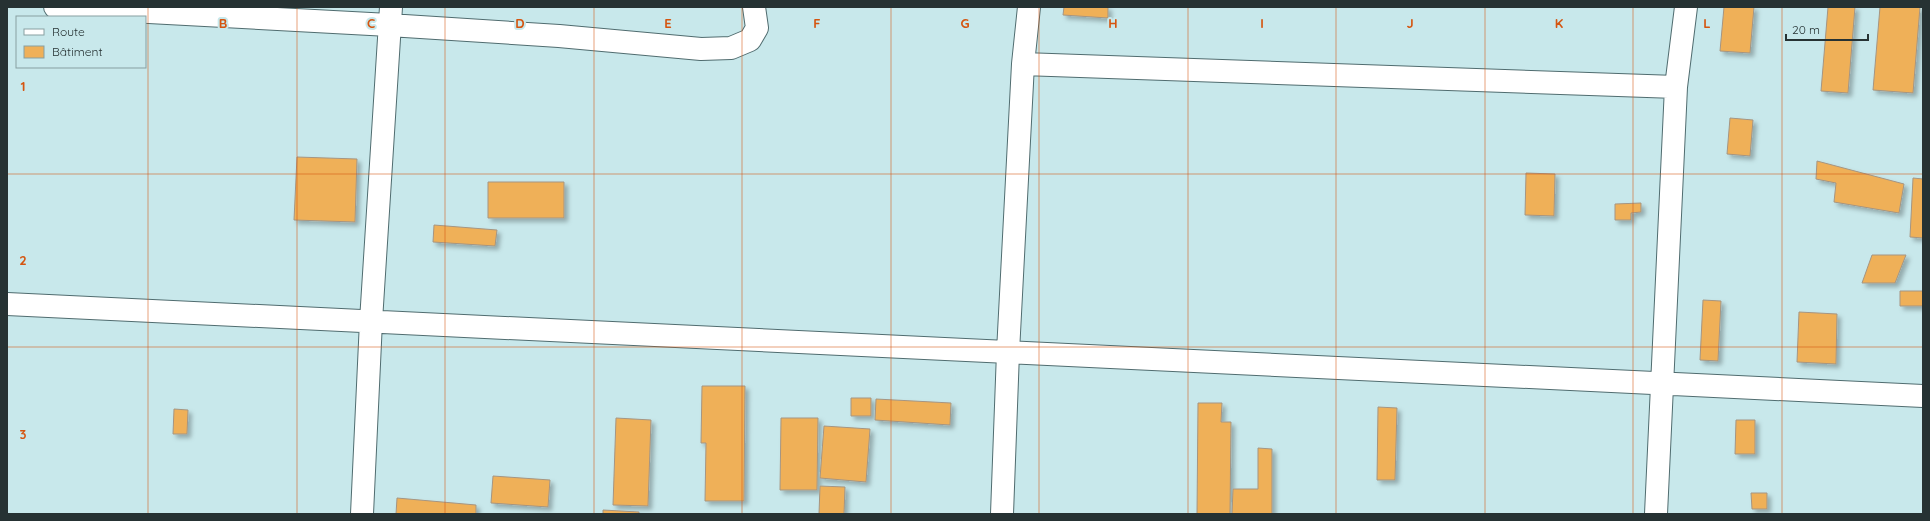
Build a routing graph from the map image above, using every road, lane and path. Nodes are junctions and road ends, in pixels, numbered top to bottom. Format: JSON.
{"nodes":[{"id":1,"x":54,"y":7,"type":"edge"},
{"id":2,"x":754,"y":7,"type":"edge"},
{"id":3,"x":1029,"y":7,"type":"edge"},
{"id":4,"x":1686,"y":7,"type":"edge"},
{"id":5,"x":144,"y":9,"type":"edge"},
{"id":6,"x":390,"y":16,"type":"edge"},
{"id":7,"x":1023,"y":64,"type":"junction"},
{"id":8,"x":1676,"y":87,"type":"junction"},
{"id":9,"x":7,"y":304,"type":"edge"},
{"id":10,"x":371,"y":321,"type":"junction"},
{"id":11,"x":1008,"y":352,"type":"junction"},
{"id":12,"x":1662,"y":383,"type":"junction"},
{"id":13,"x":1923,"y":396,"type":"edge"},
{"id":14,"x":362,"y":514,"type":"edge"},
{"id":15,"x":1002,"y":514,"type":"edge"},
{"id":16,"x":1656,"y":514,"type":"edge"}],
"edges":[{"from":1,"to":5,"type":"street"},
{"from":2,"to":6,"type":"street"},
{"from":3,"to":7,"type":"street"},
{"from":4,"to":8,"type":"street"},
{"from":5,"to":6,"type":"street"},
{"from":6,"to":10,"type":"street"},
{"from":7,"to":8,"type":"street"},
{"from":7,"to":11,"type":"street"},
{"from":8,"to":12,"type":"street"},
{"from":9,"to":10,"type":"street"},
{"from":10,"to":11,"type":"street"},
{"from":10,"to":14,"type":"street"},
{"from":11,"to":12,"type":"street"},
{"from":11,"to":15,"type":"street"},
{"from":12,"to":13,"type":"street"},
{"from":12,"to":16,"type":"street"}]}
